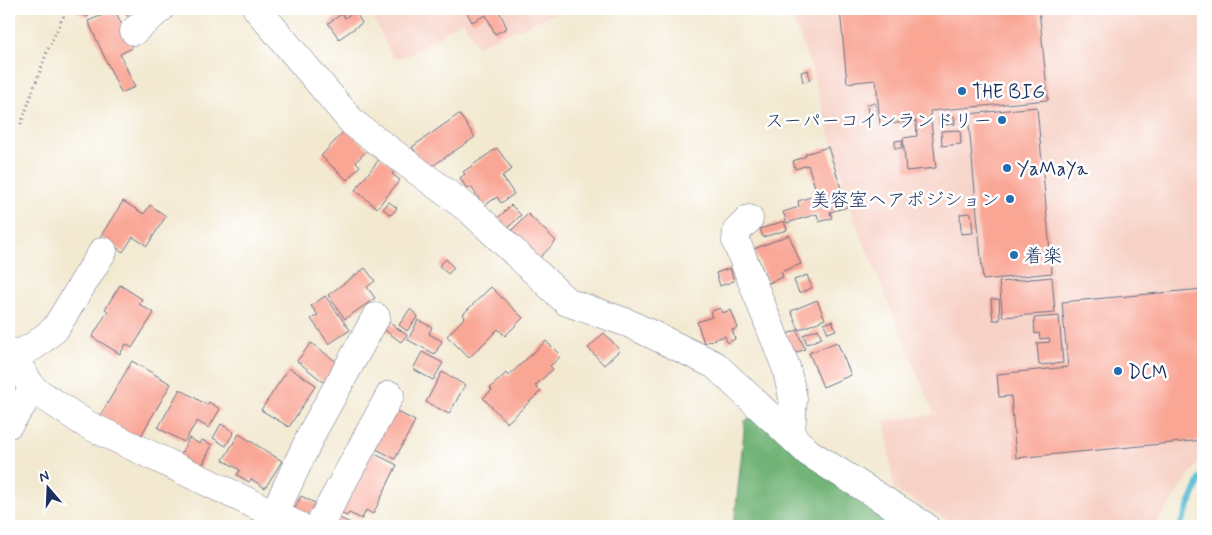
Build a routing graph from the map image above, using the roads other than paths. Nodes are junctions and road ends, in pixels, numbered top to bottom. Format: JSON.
{"nodes":[{"id":1,"x":160,"y":9,"type":"edge"},
{"id":2,"x":257,"y":9,"type":"edge"},
{"id":3,"x":134,"y":31,"type":"dead end"},
{"id":4,"x":749,"y":219,"type":"dead end"},
{"id":5,"x":103,"y":251,"type":"dead end"},
{"id":6,"x":376,"y":317,"type":"dead end"},
{"id":7,"x":11,"y":354,"type":"edge"},
{"id":8,"x":33,"y":390,"type":"junction"},
{"id":9,"x":390,"y":395,"type":"dead end"},
{"id":10,"x":9,"y":424,"type":"edge"},
{"id":11,"x":791,"y":436,"type":"junction"},
{"id":12,"x":274,"y":514,"type":"junction"},
{"id":13,"x":299,"y":526,"type":"edge"},
{"id":14,"x":319,"y":526,"type":"edge"},
{"id":15,"x":925,"y":526,"type":"edge"}],
"edges":[{"from":1,"to":3,"type":"street"},
{"from":2,"to":11,"type":"street"},
{"from":4,"to":11,"type":"street"},
{"from":5,"to":7,"type":"street"},
{"from":6,"to":12,"type":"street"},
{"from":7,"to":8,"type":"street"},
{"from":8,"to":10,"type":"street"},
{"from":8,"to":12,"type":"street"},
{"from":9,"to":14,"type":"street"},
{"from":11,"to":15,"type":"street"},
{"from":12,"to":13,"type":"street"}]}
